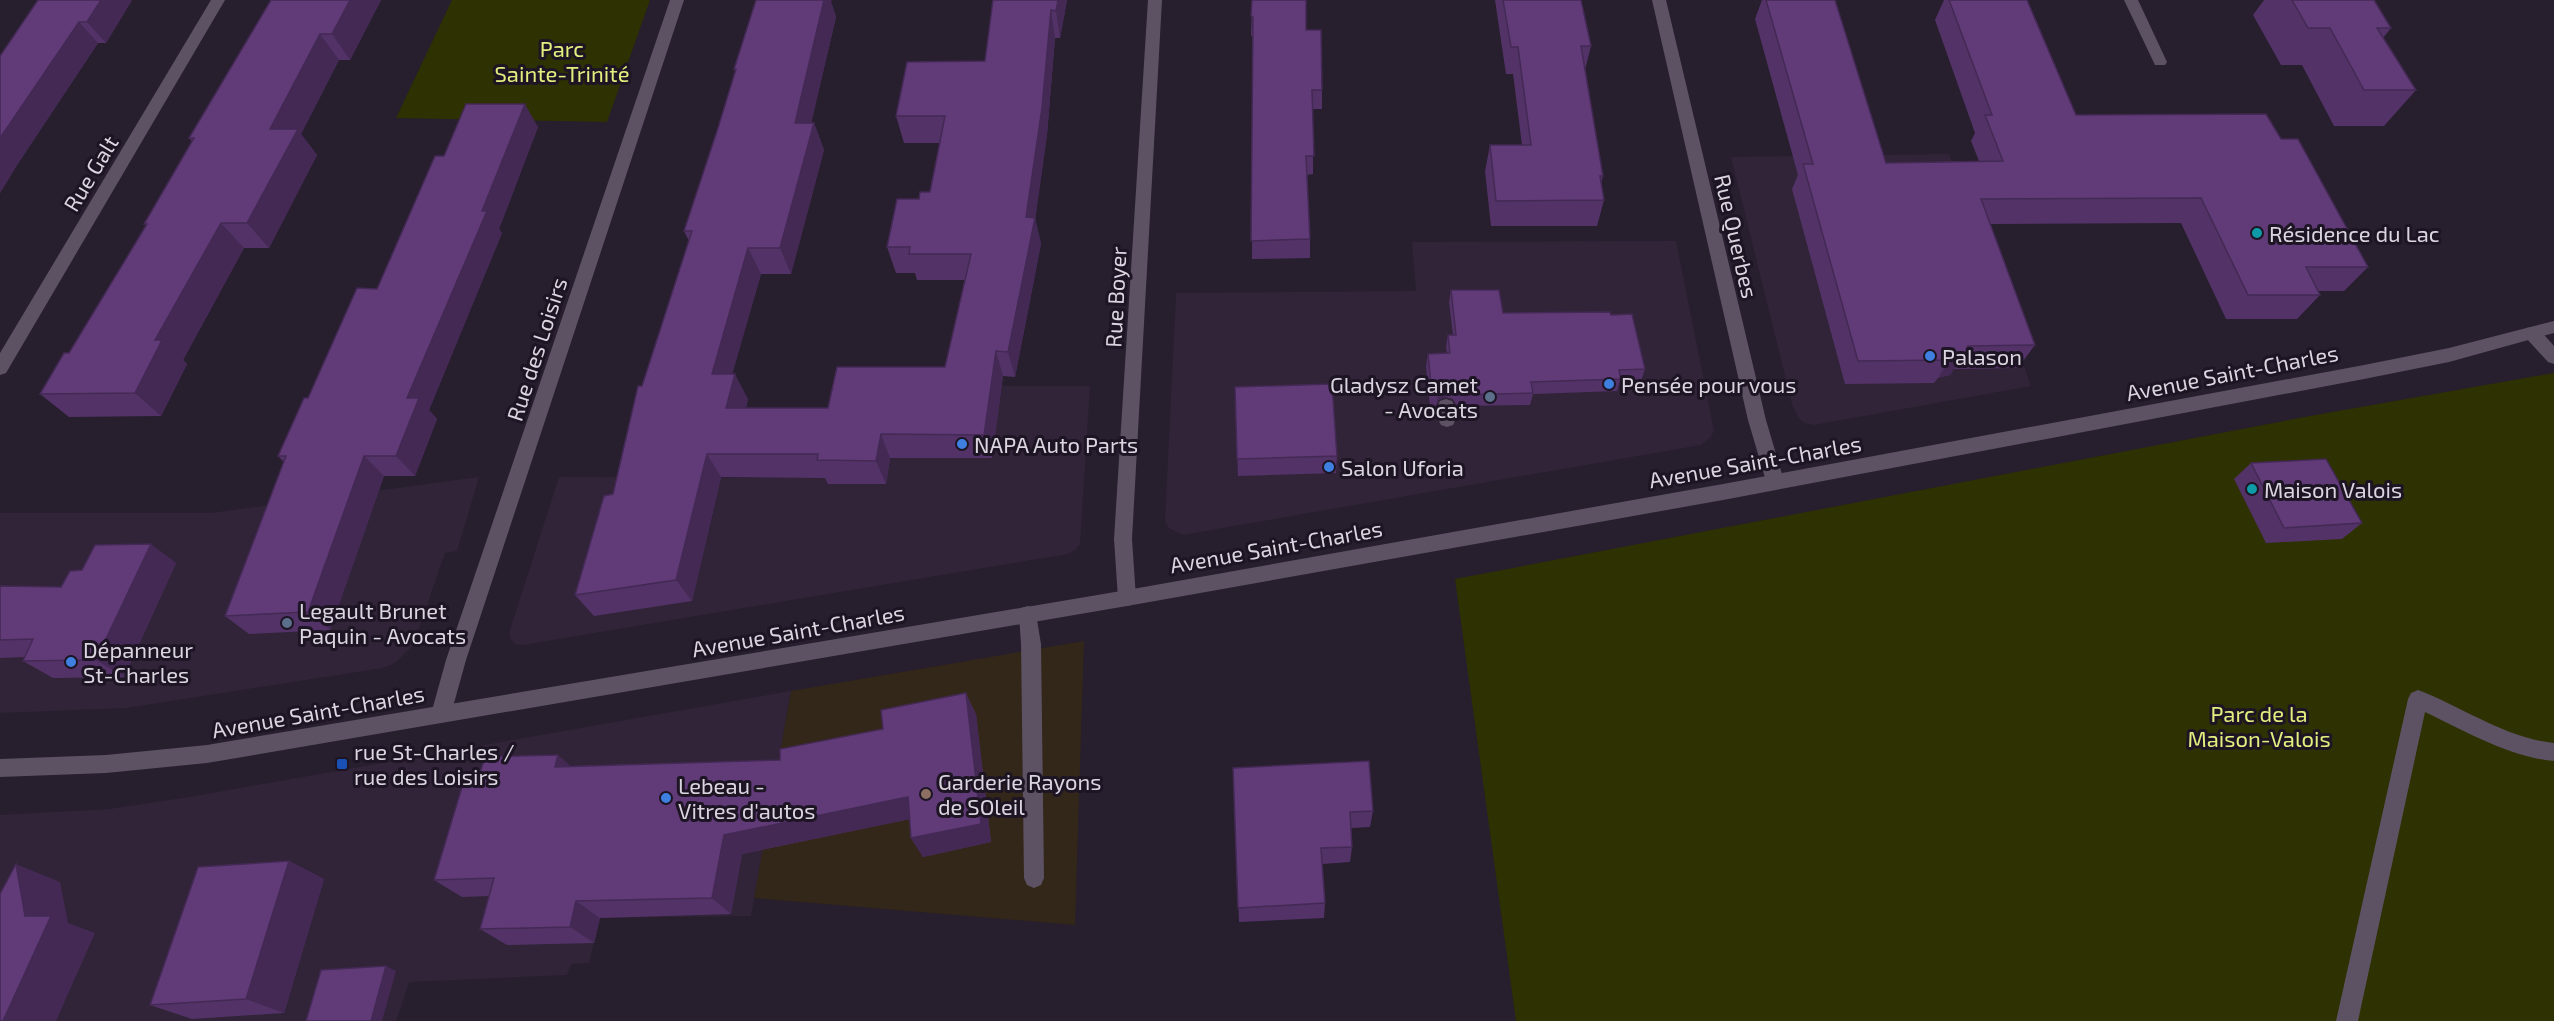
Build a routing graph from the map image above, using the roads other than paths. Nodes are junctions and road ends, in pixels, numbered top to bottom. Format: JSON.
{"nodes":[{"id":1,"x":218,"y":0,"type":"edge"},
{"id":2,"x":677,"y":0,"type":"edge"},
{"id":3,"x":1155,"y":0,"type":"edge"},
{"id":4,"x":1659,"y":0,"type":"edge"},
{"id":5,"x":2131,"y":0,"type":"edge"},
{"id":6,"x":2160,"y":62,"type":"dead end"},
{"id":7,"x":2554,"y":327,"type":"edge"},
{"id":8,"x":2532,"y":333,"type":"junction"},
{"id":9,"x":2554,"y":357,"type":"edge"},
{"id":10,"x":0,"y":368,"type":"edge"},
{"id":11,"x":1775,"y":482,"type":"junction"},
{"id":12,"x":1127,"y":598,"type":"junction"},
{"id":13,"x":1028,"y":614,"type":"junction"},
{"id":14,"x":441,"y":714,"type":"junction"},
{"id":15,"x":2554,"y":753,"type":"edge"},
{"id":16,"x":0,"y":768,"type":"edge"},
{"id":17,"x":1034,"y":878,"type":"dead end"},
{"id":18,"x":2347,"y":1021,"type":"edge"}],
"edges":[{"from":1,"to":10,"type":"street","name":"Rue Galt"},
{"from":2,"to":14,"type":"street","name":"Rue des Loisirs"},
{"from":3,"to":12,"type":"street","name":"Rue Boyer"},
{"from":4,"to":11,"type":"street","name":"Rue Querbes"},
{"from":5,"to":6,"type":"street"},
{"from":7,"to":8,"type":"street","name":"Avenue Saint-Charles"},
{"from":8,"to":9,"type":"street"},
{"from":8,"to":11,"type":"street","name":"Avenue Saint-Charles"},
{"from":11,"to":12,"type":"street","name":"Avenue Saint-Charles"},
{"from":12,"to":13,"type":"street","name":"Avenue Saint-Charles"},
{"from":13,"to":14,"type":"street","name":"Avenue Saint-Charles"},
{"from":13,"to":17,"type":"street"},
{"from":14,"to":16,"type":"street","name":"Avenue Saint-Charles"},
{"from":15,"to":18,"type":"street"}]}
